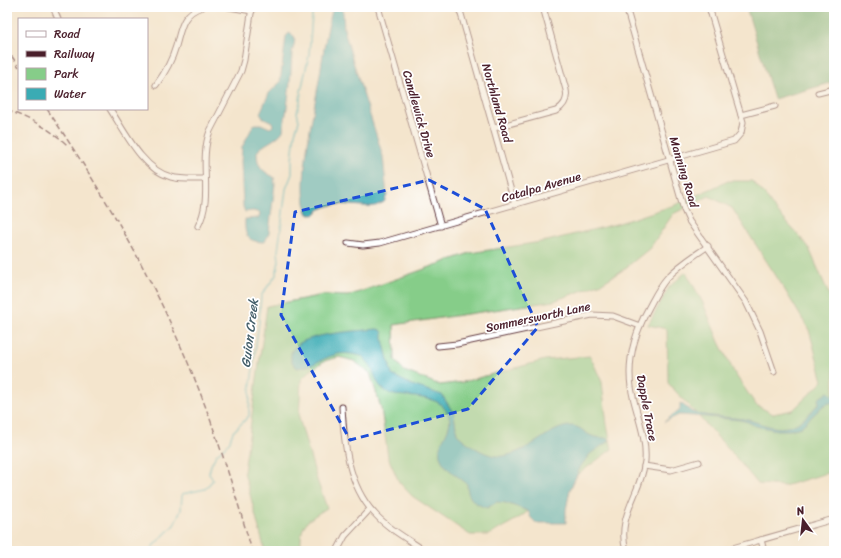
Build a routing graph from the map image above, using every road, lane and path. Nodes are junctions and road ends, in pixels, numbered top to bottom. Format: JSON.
{"nodes":[{"id":1,"x":53,"y":7,"type":"edge"},
{"id":2,"x":202,"y":7,"type":"edge"},
{"id":3,"x":229,"y":7,"type":"edge"},
{"id":4,"x":378,"y":7,"type":"edge"},
{"id":5,"x":459,"y":7,"type":"edge"},
{"id":6,"x":543,"y":7,"type":"edge"},
{"id":7,"x":626,"y":7,"type":"edge"},
{"id":8,"x":710,"y":7,"type":"edge"},
{"id":9,"x":252,"y":9,"type":"edge"},
{"id":10,"x":58,"y":18,"type":"edge"},
{"id":11,"x":156,"y":85,"type":"dead end"},
{"id":12,"x":834,"y":89,"type":"edge"},
{"id":13,"x":818,"y":93,"type":"dead end"},
{"id":14,"x":775,"y":106,"type":"dead end"},
{"id":15,"x":111,"y":110,"type":"edge"},
{"id":16,"x":741,"y":115,"type":"junction"},
{"id":17,"x":494,"y":128,"type":"junction"},
{"id":18,"x":669,"y":161,"type":"junction"},
{"id":19,"x":205,"y":179,"type":"junction"},
{"id":20,"x":515,"y":205,"type":"junction"},
{"id":21,"x":198,"y":226,"type":"dead end"},
{"id":22,"x":441,"y":226,"type":"junction"},
{"id":23,"x":348,"y":243,"type":"dead end"},
{"id":24,"x":708,"y":246,"type":"junction"},
{"id":25,"x":640,"y":326,"type":"junction"},
{"id":26,"x":438,"y":346,"type":"dead end"},
{"id":27,"x":774,"y":372,"type":"dead end"},
{"id":28,"x":342,"y":407,"type":"dead end"},
{"id":29,"x":698,"y":462,"type":"dead end"},
{"id":30,"x":644,"y":466,"type":"junction"},
{"id":31,"x":370,"y":509,"type":"junction"},
{"id":32,"x":834,"y":519,"type":"edge"},
{"id":33,"x":761,"y":540,"type":"junction"},
{"id":34,"x":337,"y":551,"type":"edge"},
{"id":35,"x":426,"y":551,"type":"edge"},
{"id":36,"x":626,"y":551,"type":"edge"},
{"id":37,"x":722,"y":551,"type":"edge"},
{"id":38,"x":764,"y":551,"type":"edge"}],
"edges":[{"from":1,"to":10,"type":"street"},
{"from":2,"to":11,"type":"street"},
{"from":3,"to":9,"type":"street"},
{"from":4,"to":22,"type":"street","name":"Candlewick Drive"},
{"from":5,"to":17,"type":"street","name":"Northland Road"},
{"from":6,"to":17,"type":"street"},
{"from":7,"to":18,"type":"street","name":"Manning Road"},
{"from":8,"to":16,"type":"street"},
{"from":9,"to":19,"type":"street"},
{"from":12,"to":13,"type":"street"},
{"from":14,"to":16,"type":"street"},
{"from":15,"to":19,"type":"street"},
{"from":16,"to":18,"type":"street","name":"Catalpa Avenue"},
{"from":17,"to":20,"type":"street","name":"Northland Road"},
{"from":18,"to":20,"type":"street","name":"Catalpa Avenue"},
{"from":18,"to":24,"type":"street","name":"Manning Road"},
{"from":19,"to":21,"type":"street"},
{"from":20,"to":22,"type":"street","name":"Catalpa Avenue"},
{"from":22,"to":23,"type":"street","name":"Catalpa Avenue"},
{"from":24,"to":25,"type":"street","name":"Dapple Trace"},
{"from":24,"to":27,"type":"street","name":"Manning Road"},
{"from":25,"to":26,"type":"street","name":"Sommersworth Lane"},
{"from":25,"to":30,"type":"street","name":"Dapple Trace"},
{"from":28,"to":31,"type":"street"},
{"from":29,"to":30,"type":"street"},
{"from":30,"to":36,"type":"street","name":"Dapple Trace"},
{"from":31,"to":34,"type":"street"},
{"from":31,"to":35,"type":"street"},
{"from":32,"to":33,"type":"street"},
{"from":33,"to":37,"type":"street"},
{"from":33,"to":38,"type":"street"}]}
